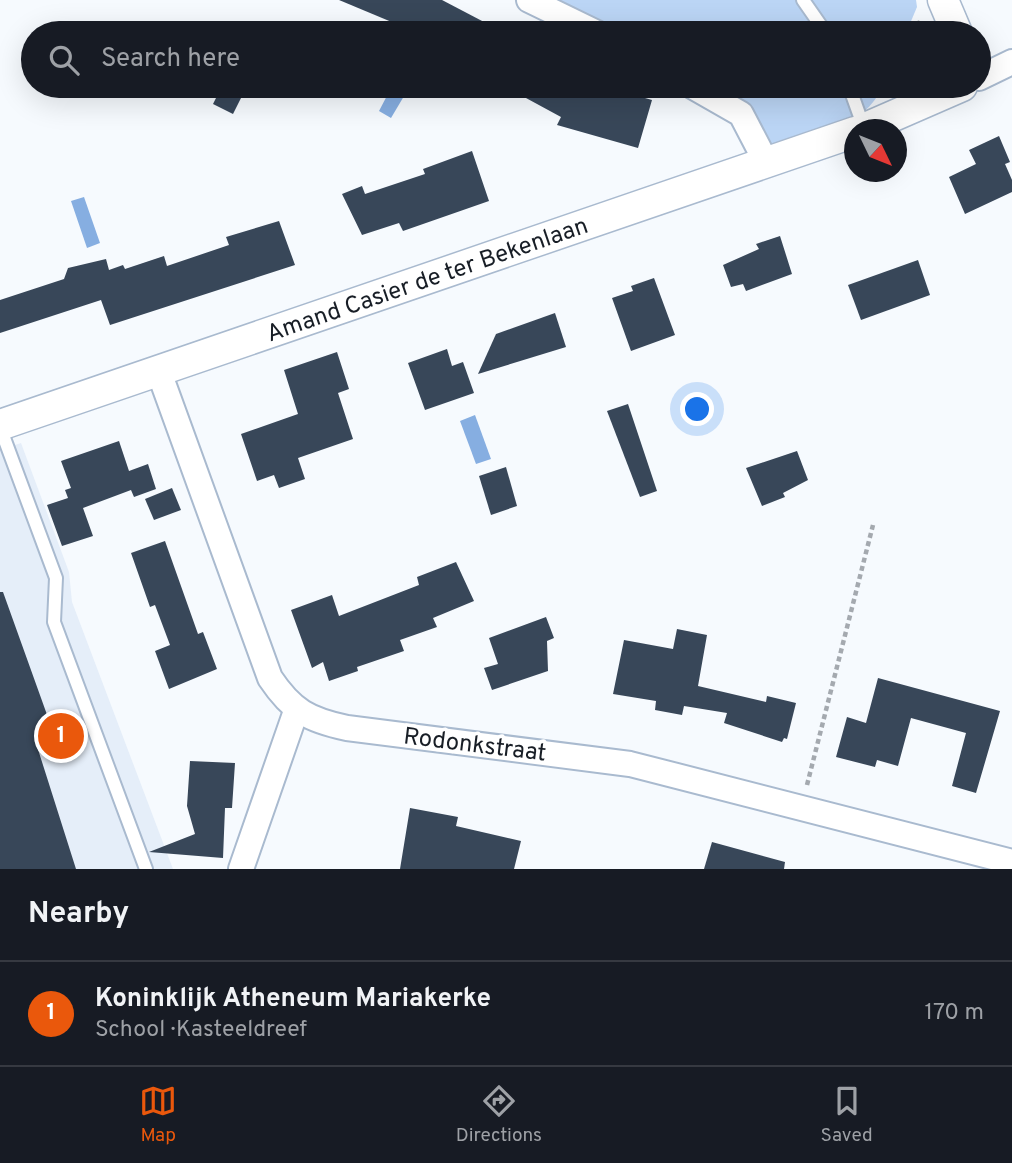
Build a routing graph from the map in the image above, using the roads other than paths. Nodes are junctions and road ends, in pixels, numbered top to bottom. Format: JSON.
{"nodes":[{"id":1,"x":529,"y":0,"type":"edge"},
{"id":2,"x":803,"y":0,"type":"edge"},
{"id":3,"x":943,"y":0,"type":"edge"},
{"id":4,"x":572,"y":21,"type":"edge"},
{"id":5,"x":818,"y":21,"type":"edge"},
{"id":6,"x":952,"y":21,"type":"edge"},
{"id":7,"x":1012,"y":62,"type":"edge"},
{"id":8,"x":991,"y":72,"type":"edge"},
{"id":9,"x":713,"y":98,"type":"edge"},
{"id":10,"x":852,"y":98,"type":"edge"},
{"id":11,"x":934,"y":98,"type":"edge"},
{"id":12,"x":857,"y":119,"type":"edge"},
{"id":13,"x":886,"y":119,"type":"edge"},
{"id":14,"x":844,"y":135,"type":"edge"},
{"id":15,"x":766,"y":162,"type":"junction"},
{"id":16,"x":159,"y":372,"type":"junction"},
{"id":17,"x":0,"y":426,"type":"edge"},
{"id":18,"x":296,"y":711,"type":"junction"},
{"id":19,"x":1012,"y":862,"type":"edge"},
{"id":20,"x":146,"y":869,"type":"edge"},
{"id":21,"x":241,"y":869,"type":"edge"}],
"edges":[{"from":1,"to":4,"type":"street"},
{"from":2,"to":5,"type":"lane"},
{"from":3,"to":6,"type":"street"},
{"from":7,"to":8,"type":"street"},
{"from":9,"to":15,"type":"street"},
{"from":10,"to":12,"type":"lane"},
{"from":11,"to":13,"type":"street","name":"Amand Casier de ter Bekenlaan"},
{"from":14,"to":15,"type":"street","name":"Amand Casier de ter Bekenlaan"},
{"from":15,"to":16,"type":"street","name":"Amand Casier de ter Bekenlaan"},
{"from":16,"to":17,"type":"street","name":"Amand Casier de ter Bekenlaan"},
{"from":16,"to":18,"type":"street","name":"Rodonkstraat"},
{"from":17,"to":20,"type":"lane"},
{"from":18,"to":19,"type":"street","name":"Rodonkstraat"},
{"from":18,"to":21,"type":"street"}]}
